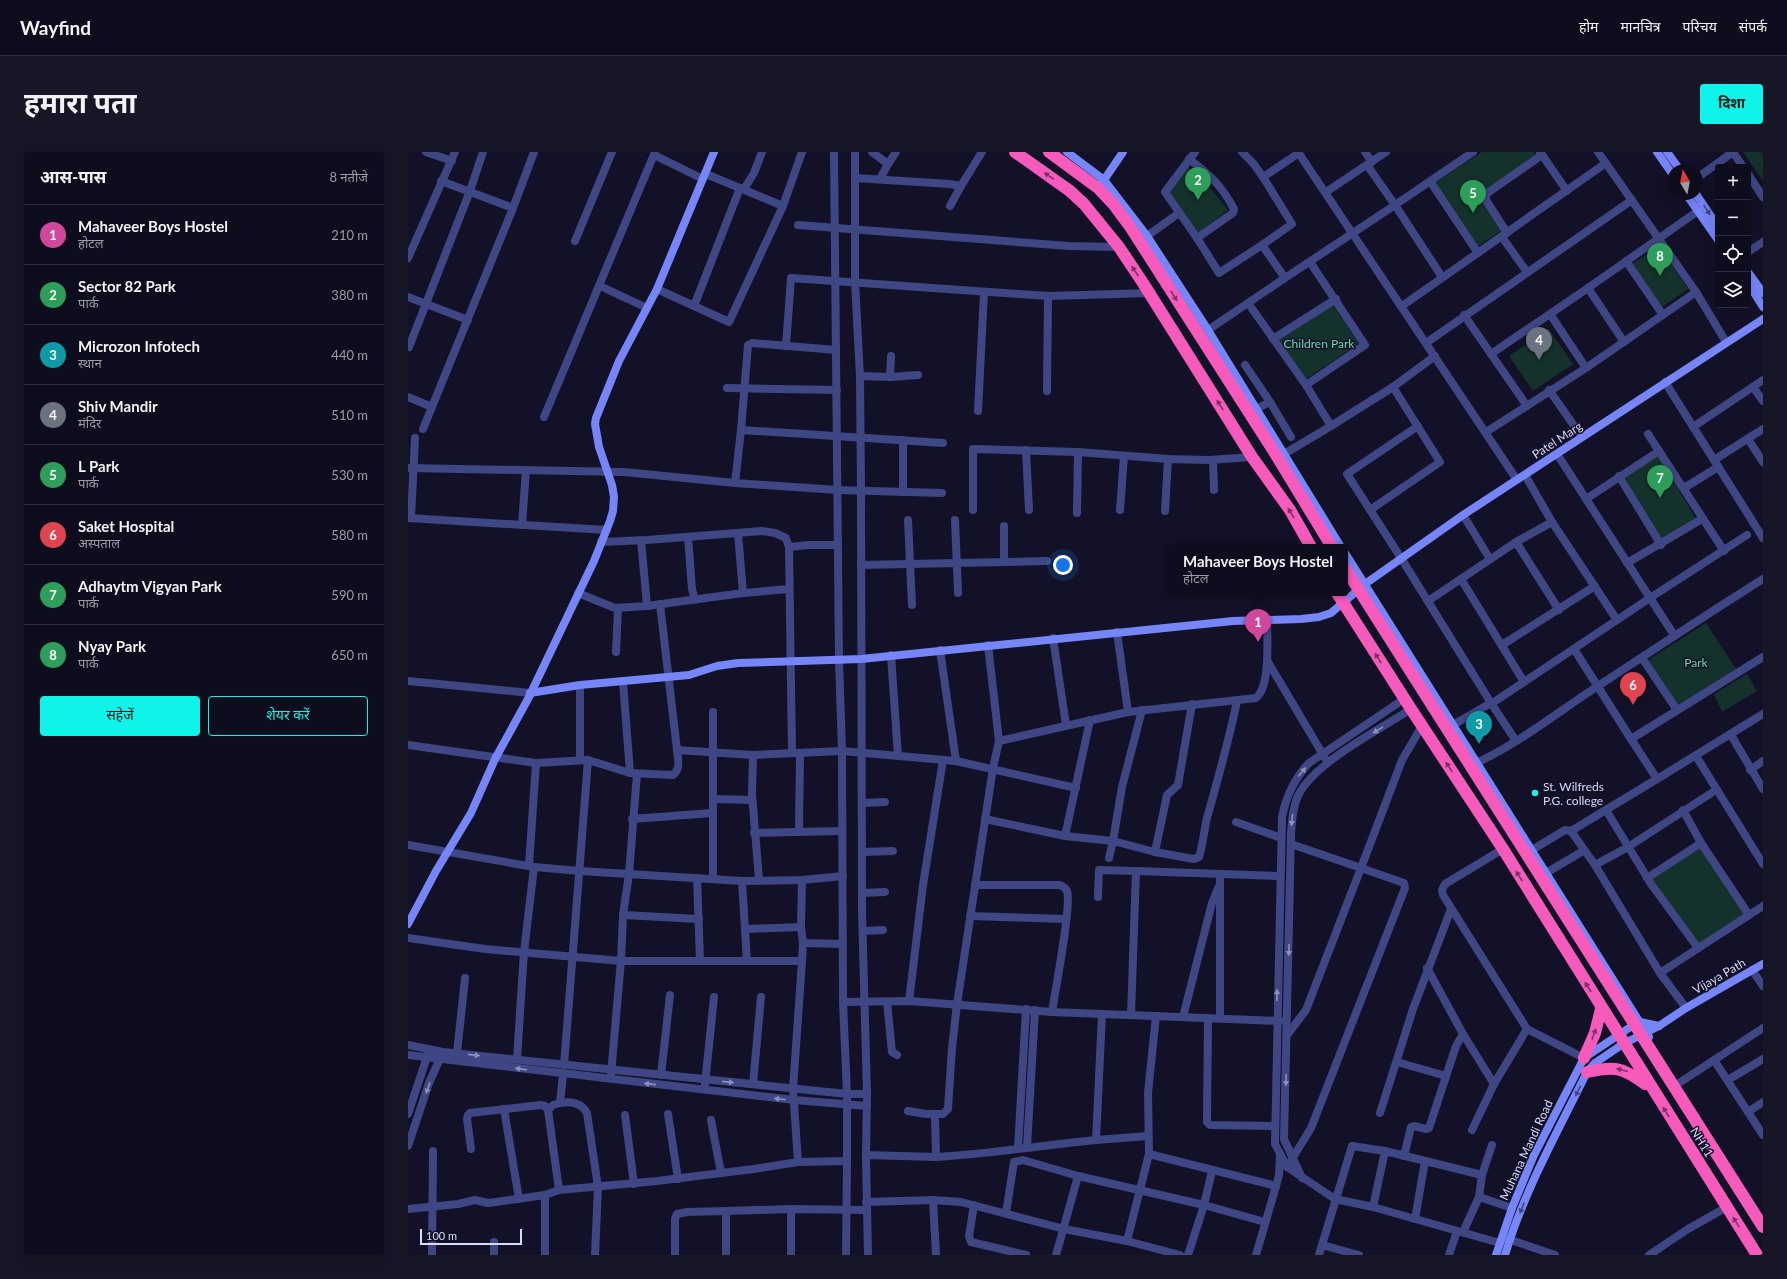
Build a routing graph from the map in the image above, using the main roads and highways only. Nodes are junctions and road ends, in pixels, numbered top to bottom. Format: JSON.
{"nodes":[{"id":1,"x":1015,"y":152,"type":"edge"},
{"id":2,"x":1049,"y":152,"type":"edge"},
{"id":3,"x":1309,"y":544,"type":"edge"},
{"id":4,"x":1330,"y":544,"type":"edge"},
{"id":5,"x":1348,"y":571,"type":"edge"},
{"id":6,"x":1340,"y":598,"type":"edge"},
{"id":7,"x":1601,"y":1009,"type":"junction"},
{"id":8,"x":1584,"y":1058,"type":"road end"},
{"id":9,"x":1587,"y":1072,"type":"road end"},
{"id":10,"x":1651,"y":1088,"type":"junction"},
{"id":11,"x":1763,"y":1227,"type":"edge"},
{"id":12,"x":1757,"y":1255,"type":"edge"}],
"edges":[{"from":3,"to":1,"type":"highway","one_way":true},
{"from":2,"to":4,"type":"highway","one_way":true},
{"from":5,"to":11,"type":"highway"},
{"from":7,"to":6,"type":"highway","name":"NH11","one_way":true},
{"from":8,"to":7,"type":"highway","one_way":true},
{"from":7,"to":10,"type":"highway","name":"NH11"},
{"from":10,"to":9,"type":"highway","one_way":true},
{"from":12,"to":10,"type":"highway","name":"NH11","one_way":true}]}
